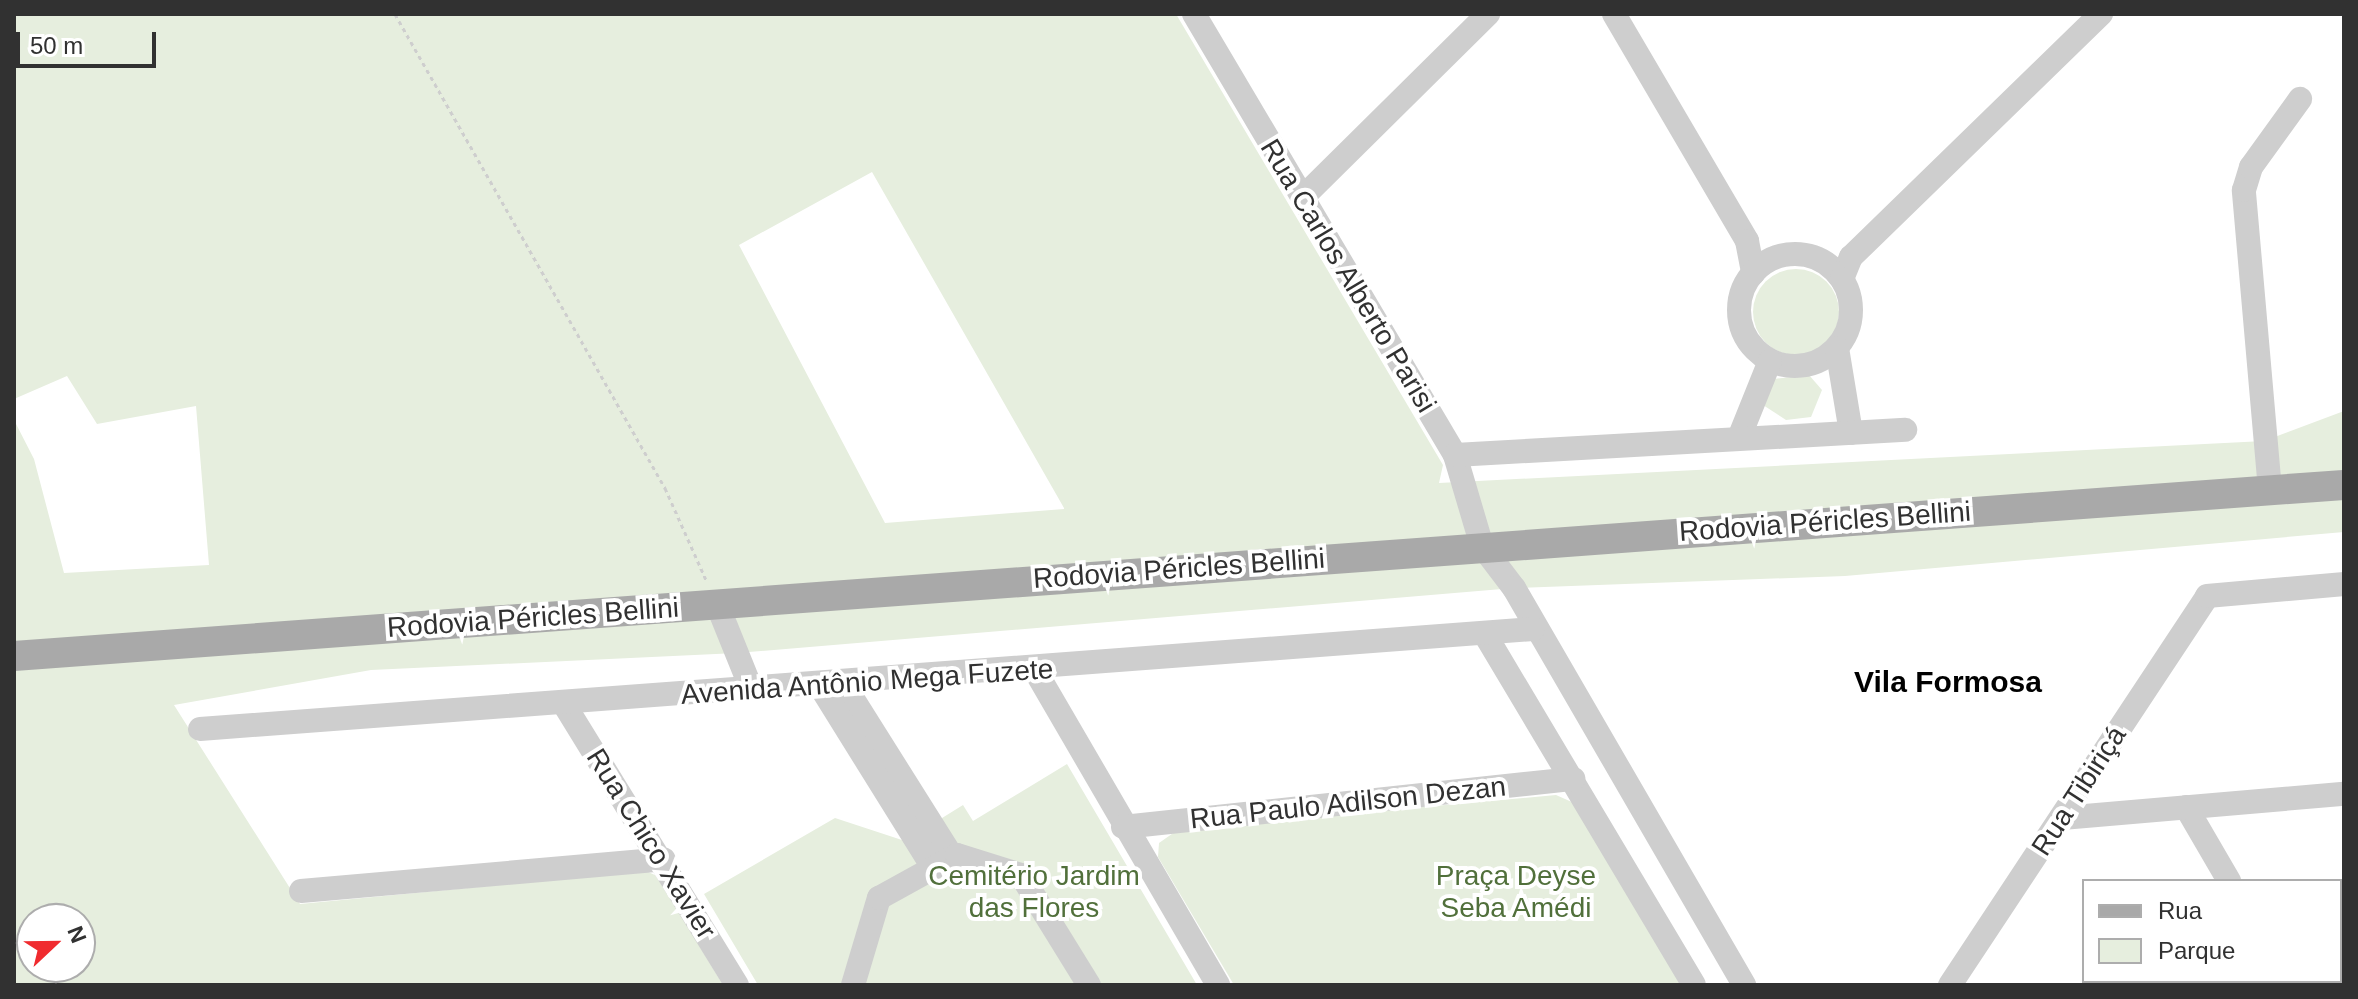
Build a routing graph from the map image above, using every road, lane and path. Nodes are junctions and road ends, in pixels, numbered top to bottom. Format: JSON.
{"nodes":[{"id":1,"x":395,"y":14,"type":"edge"},
{"id":2,"x":1194,"y":14,"type":"edge"},
{"id":3,"x":1488,"y":14,"type":"edge"},
{"id":4,"x":1614,"y":14,"type":"edge"},
{"id":5,"x":2101,"y":14,"type":"edge"},
{"id":6,"x":2300,"y":99,"type":"dead end"},
{"id":7,"x":1302,"y":198,"type":"junction"},
{"id":8,"x":1747,"y":241,"type":"junction"},
{"id":9,"x":1774,"y":257,"type":"junction"},
{"id":10,"x":1840,"y":266,"type":"junction"},
{"id":11,"x":1753,"y":273,"type":"junction"},
{"id":12,"x":1837,"y":348,"type":"junction"},
{"id":13,"x":1770,"y":361,"type":"junction"},
{"id":14,"x":1905,"y":430,"type":"dead end"},
{"id":15,"x":1851,"y":433,"type":"junction"},
{"id":16,"x":1739,"y":438,"type":"junction"},
{"id":17,"x":1455,"y":455,"type":"junction"},
{"id":18,"x":2344,"y":485,"type":"edge"},
{"id":19,"x":2270,"y":490,"type":"junction"},
{"id":20,"x":1482,"y":546,"type":"junction"},
{"id":21,"x":2344,"y":584,"type":"edge"},
{"id":22,"x":717,"y":604,"type":"junction"},
{"id":23,"x":1533,"y":629,"type":"junction"},
{"id":24,"x":1486,"y":636,"type":"junction"},
{"id":25,"x":14,"y":656,"type":"edge"},
{"id":26,"x":1036,"y":672,"type":"junction"},
{"id":27,"x":832,"y":685,"type":"junction"},
{"id":28,"x":751,"y":688,"type":"junction"},
{"id":29,"x":564,"y":704,"type":"junction"},
{"id":30,"x":200,"y":729,"type":"dead end"},
{"id":31,"x":1573,"y":779,"type":"junction"},
{"id":32,"x":2344,"y":794,"type":"edge"},
{"id":33,"x":2186,"y":807,"type":"junction"},
{"id":34,"x":2062,"y":818,"type":"junction"},
{"id":35,"x":1123,"y":827,"type":"junction"},
{"id":36,"x":664,"y":859,"type":"junction"},
{"id":37,"x":941,"y":860,"type":"junction"},
{"id":38,"x":2228,"y":879,"type":"edge"},
{"id":39,"x":301,"y":891,"type":"dead end"},
{"id":40,"x":737,"y":985,"type":"edge"},
{"id":41,"x":853,"y":985,"type":"edge"},
{"id":42,"x":1089,"y":985,"type":"edge"},
{"id":43,"x":1218,"y":985,"type":"edge"},
{"id":44,"x":1694,"y":985,"type":"edge"},
{"id":45,"x":1744,"y":985,"type":"edge"},
{"id":46,"x":1950,"y":985,"type":"edge"}],
"edges":[{"from":1,"to":22,"type":"path"},
{"from":2,"to":7,"type":"street","name":"Rua Carlos Alberto Parisi"},
{"from":3,"to":7,"type":"street"},
{"from":4,"to":8,"type":"street"},
{"from":5,"to":10,"type":"street"},
{"from":6,"to":19,"type":"street"},
{"from":7,"to":17,"type":"street","name":"Rua Carlos Alberto Parisi"},
{"from":8,"to":9,"type":"street"},
{"from":8,"to":11,"type":"street"},
{"from":9,"to":10,"type":"street"},
{"from":9,"to":11,"type":"street"},
{"from":10,"to":12,"type":"street"},
{"from":11,"to":13,"type":"street"},
{"from":12,"to":13,"type":"street"},
{"from":12,"to":15,"type":"street"},
{"from":13,"to":16,"type":"street"},
{"from":14,"to":15,"type":"street"},
{"from":15,"to":16,"type":"street"},
{"from":16,"to":17,"type":"street"},
{"from":17,"to":20,"type":"street","name":"Rua Carlos Alberto Parisi"},
{"from":18,"to":19,"type":"main road","name":"Rodovia Péricles Bellini"},
{"from":19,"to":20,"type":"main road","name":"Rodovia Péricles Bellini"},
{"from":20,"to":22,"type":"main road","name":"Rodovia Péricles Bellini"},
{"from":20,"to":23,"type":"street","name":"Rua Carlos Alberto Parisi"},
{"from":21,"to":34,"type":"street","name":"Rua Tibiriçá"},
{"from":22,"to":25,"type":"main road","name":"Rodovia Péricles Bellini"},
{"from":22,"to":28,"type":"street"},
{"from":23,"to":24,"type":"street","name":"Avenida Antônio Mega Fuzete"},
{"from":23,"to":45,"type":"street","name":"Rua Carlos Alberto Parisi"},
{"from":24,"to":26,"type":"street","name":"Avenida Antônio Mega Fuzete"},
{"from":24,"to":31,"type":"street"},
{"from":26,"to":27,"type":"street","name":"Avenida Antônio Mega Fuzete"},
{"from":26,"to":35,"type":"street"},
{"from":27,"to":28,"type":"street","name":"Avenida Antônio Mega Fuzete"},
{"from":27,"to":37,"type":"street"},
{"from":28,"to":29,"type":"street","name":"Avenida Antônio Mega Fuzete"},
{"from":29,"to":30,"type":"street","name":"Avenida Antônio Mega Fuzete"},
{"from":29,"to":36,"type":"street","name":"Rua Chico Xavier"},
{"from":31,"to":35,"type":"street","name":"Rua Paulo Adilson Dezan"},
{"from":31,"to":44,"type":"street"},
{"from":32,"to":33,"type":"street"},
{"from":33,"to":34,"type":"street"},
{"from":33,"to":38,"type":"street"},
{"from":34,"to":46,"type":"street","name":"Rua Tibiriçá"},
{"from":35,"to":43,"type":"street"},
{"from":36,"to":39,"type":"street"},
{"from":36,"to":40,"type":"street","name":"Rua Chico Xavier"},
{"from":37,"to":41,"type":"street"},
{"from":37,"to":42,"type":"street"}]}
